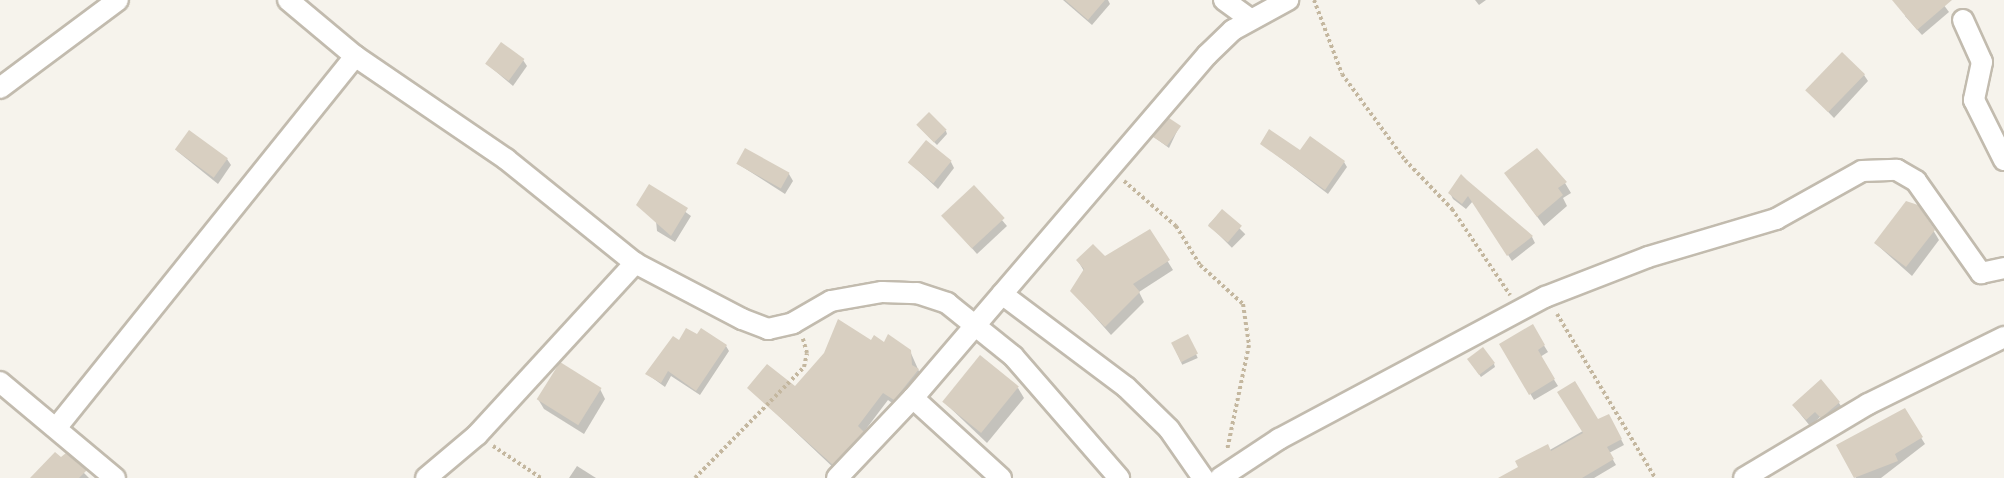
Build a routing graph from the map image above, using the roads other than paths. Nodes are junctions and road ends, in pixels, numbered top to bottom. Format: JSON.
{"nodes":[{"id":1,"x":118,"y":0,"type":"edge"},
{"id":2,"x":288,"y":0,"type":"edge"},
{"id":3,"x":1224,"y":0,"type":"edge"},
{"id":4,"x":1288,"y":0,"type":"edge"},
{"id":5,"x":1249,"y":18,"type":"junction"},
{"id":6,"x":1963,"y":20,"type":"dead end"},
{"id":7,"x":356,"y":56,"type":"junction"},
{"id":8,"x":0,"y":87,"type":"edge"},
{"id":9,"x":2004,"y":160,"type":"edge"},
{"id":10,"x":635,"y":263,"type":"junction"},
{"id":11,"x":2004,"y":268,"type":"edge"},
{"id":12,"x":1002,"y":294,"type":"junction"},
{"id":13,"x":975,"y":321,"type":"junction"},
{"id":14,"x":2004,"y":337,"type":"edge"},
{"id":15,"x":0,"y":382,"type":"edge"},
{"id":16,"x":913,"y":398,"type":"junction"},
{"id":17,"x":57,"y":427,"type":"junction"},
{"id":18,"x":115,"y":478,"type":"edge"},
{"id":19,"x":426,"y":478,"type":"edge"},
{"id":20,"x":837,"y":478,"type":"edge"},
{"id":21,"x":1001,"y":478,"type":"edge"},
{"id":22,"x":1119,"y":478,"type":"edge"},
{"id":23,"x":1203,"y":478,"type":"edge"},
{"id":24,"x":1220,"y":478,"type":"edge"},
{"id":25,"x":1744,"y":478,"type":"edge"}],
"edges":[{"from":1,"to":8,"type":"street"},
{"from":2,"to":7,"type":"street"},
{"from":3,"to":5,"type":"street"},
{"from":4,"to":5,"type":"street"},
{"from":5,"to":12,"type":"street"},
{"from":6,"to":9,"type":"street"},
{"from":7,"to":10,"type":"street"},
{"from":7,"to":17,"type":"street"},
{"from":10,"to":13,"type":"street"},
{"from":10,"to":19,"type":"street"},
{"from":11,"to":24,"type":"street"},
{"from":12,"to":13,"type":"street"},
{"from":12,"to":23,"type":"street"},
{"from":13,"to":16,"type":"street"},
{"from":13,"to":22,"type":"street"},
{"from":14,"to":25,"type":"street"},
{"from":15,"to":17,"type":"street"},
{"from":16,"to":20,"type":"street"},
{"from":16,"to":21,"type":"street"},
{"from":17,"to":18,"type":"street"}]}
